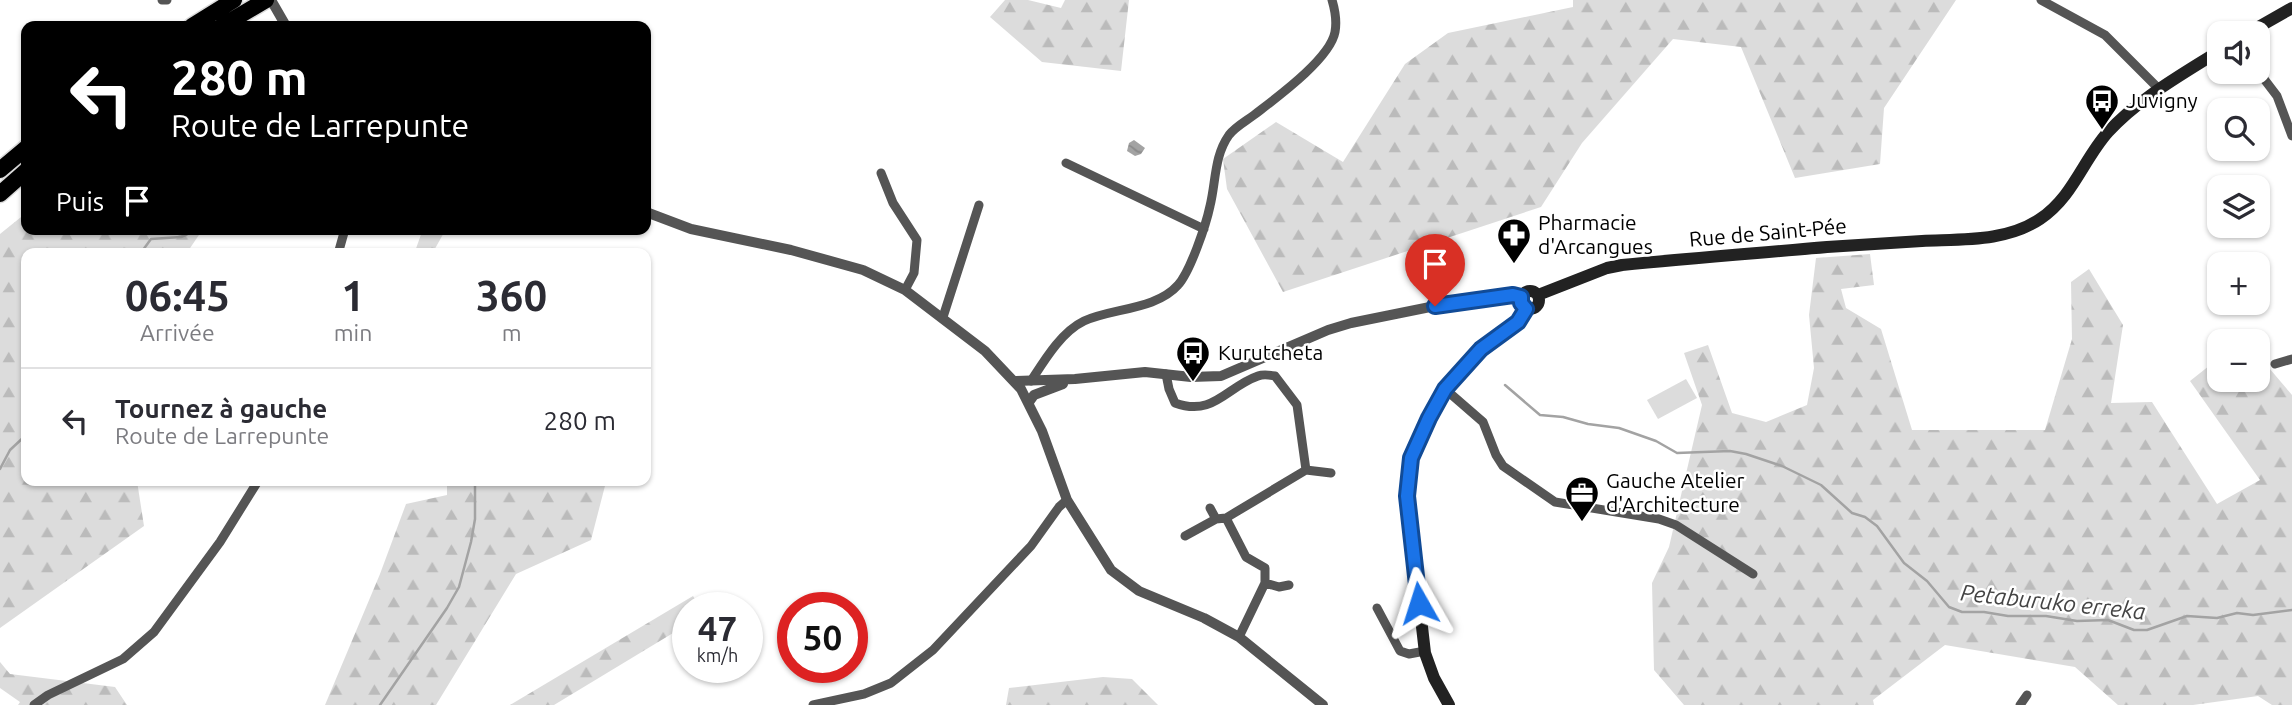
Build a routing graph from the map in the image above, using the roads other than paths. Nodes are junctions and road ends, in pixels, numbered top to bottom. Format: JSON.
{"nodes":[{"id":1,"x":234,"y":0,"type":"edge"},
{"id":2,"x":268,"y":0,"type":"edge"},
{"id":3,"x":1332,"y":0,"type":"edge"},
{"id":4,"x":2041,"y":0,"type":"edge"},
{"id":5,"x":2292,"y":8,"type":"edge"},
{"id":6,"x":200,"y":21,"type":"edge"},
{"id":7,"x":231,"y":21,"type":"edge"},
{"id":8,"x":283,"y":21,"type":"edge"},
{"id":9,"x":2269,"y":21,"type":"edge"},
{"id":10,"x":2207,"y":59,"type":"edge"},
{"id":11,"x":2268,"y":84,"type":"edge"},
{"id":12,"x":2160,"y":90,"type":"junction"},
{"id":13,"x":2292,"y":136,"type":"edge"},
{"id":14,"x":21,"y":152,"type":"edge"},
{"id":15,"x":1066,"y":163,"type":"dead end"},
{"id":16,"x":0,"y":170,"type":"edge"},
{"id":17,"x":881,"y":173,"type":"dead end"},
{"id":18,"x":21,"y":175,"type":"edge"},
{"id":19,"x":0,"y":194,"type":"edge"},
{"id":20,"x":979,"y":205,"type":"dead end"},
{"id":21,"x":651,"y":214,"type":"edge"},
{"id":22,"x":1204,"y":229,"type":"junction"},
{"id":23,"x":905,"y":290,"type":"junction"},
{"id":24,"x":1524,"y":303,"type":"junction"},
{"id":25,"x":943,"y":317,"type":"junction"},
{"id":26,"x":2292,"y":359,"type":"edge"},
{"id":27,"x":2276,"y":364,"type":"dead end"},
{"id":28,"x":1166,"y":374,"type":"junction"},
{"id":29,"x":1075,"y":379,"type":"junction"},
{"id":30,"x":1015,"y":381,"type":"junction"},
{"id":31,"x":1038,"y":381,"type":"junction"},
{"id":32,"x":1445,"y":389,"type":"junction"},
{"id":33,"x":1038,"y":393,"type":"junction"},
{"id":34,"x":1029,"y":402,"type":"junction"},
{"id":35,"x":1306,"y":470,"type":"junction"},
{"id":36,"x":1331,"y":473,"type":"dead end"},
{"id":37,"x":255,"y":486,"type":"edge"},
{"id":38,"x":1067,"y":500,"type":"junction"},
{"id":39,"x":1210,"y":508,"type":"dead end"},
{"id":40,"x":1221,"y":519,"type":"junction"},
{"id":41,"x":1185,"y":536,"type":"dead end"},
{"id":42,"x":1753,"y":574,"type":"dead end"},
{"id":43,"x":1265,"y":583,"type":"junction"},
{"id":44,"x":1289,"y":584,"type":"dead end"},
{"id":45,"x":1377,"y":608,"type":"dead end"},
{"id":46,"x":1239,"y":637,"type":"junction"},
{"id":47,"x":1425,"y":651,"type":"junction"},
{"id":48,"x":2027,"y":695,"type":"dead end"},
{"id":49,"x":34,"y":705,"type":"edge"},
{"id":50,"x":813,"y":705,"type":"edge"},
{"id":51,"x":1323,"y":705,"type":"edge"},
{"id":52,"x":1449,"y":705,"type":"edge"},
{"id":53,"x":2020,"y":705,"type":"edge"}],
"edges":[{"from":1,"to":6,"type":"highway"},
{"from":2,"to":7,"type":"highway"},
{"from":2,"to":8,"type":"street"},
{"from":3,"to":22,"type":"street"},
{"from":4,"to":12,"type":"street"},
{"from":5,"to":9,"type":"main road"},
{"from":10,"to":12,"type":"main road"},
{"from":11,"to":13,"type":"street"},
{"from":12,"to":24,"type":"main road","name":"Rue de Saint-Pée"},
{"from":14,"to":16,"type":"highway"},
{"from":15,"to":22,"type":"street"},
{"from":17,"to":23,"type":"street"},
{"from":18,"to":19,"type":"highway"},
{"from":20,"to":25,"type":"street"},
{"from":21,"to":23,"type":"street"},
{"from":22,"to":31,"type":"street"},
{"from":23,"to":25,"type":"street"},
{"from":24,"to":28,"type":"street"},
{"from":24,"to":32,"type":"main road"},
{"from":25,"to":30,"type":"street"},
{"from":26,"to":27,"type":"street"},
{"from":28,"to":29,"type":"street"},
{"from":28,"to":35,"type":"street"},
{"from":29,"to":31,"type":"street"},
{"from":29,"to":33,"type":"street"},
{"from":30,"to":31,"type":"street"},
{"from":30,"to":34,"type":"street"},
{"from":31,"to":33,"type":"street"},
{"from":32,"to":42,"type":"street"},
{"from":32,"to":47,"type":"main road"},
{"from":33,"to":34,"type":"street"},
{"from":34,"to":38,"type":"street"},
{"from":35,"to":36,"type":"street"},
{"from":35,"to":40,"type":"street"},
{"from":37,"to":49,"type":"street"},
{"from":38,"to":46,"type":"street"},
{"from":38,"to":50,"type":"street"},
{"from":39,"to":40,"type":"street"},
{"from":40,"to":41,"type":"street"},
{"from":40,"to":43,"type":"street"},
{"from":43,"to":44,"type":"street"},
{"from":43,"to":46,"type":"street"},
{"from":45,"to":47,"type":"street"},
{"from":46,"to":51,"type":"street"},
{"from":47,"to":52,"type":"main road"},
{"from":48,"to":53,"type":"street"}]}
